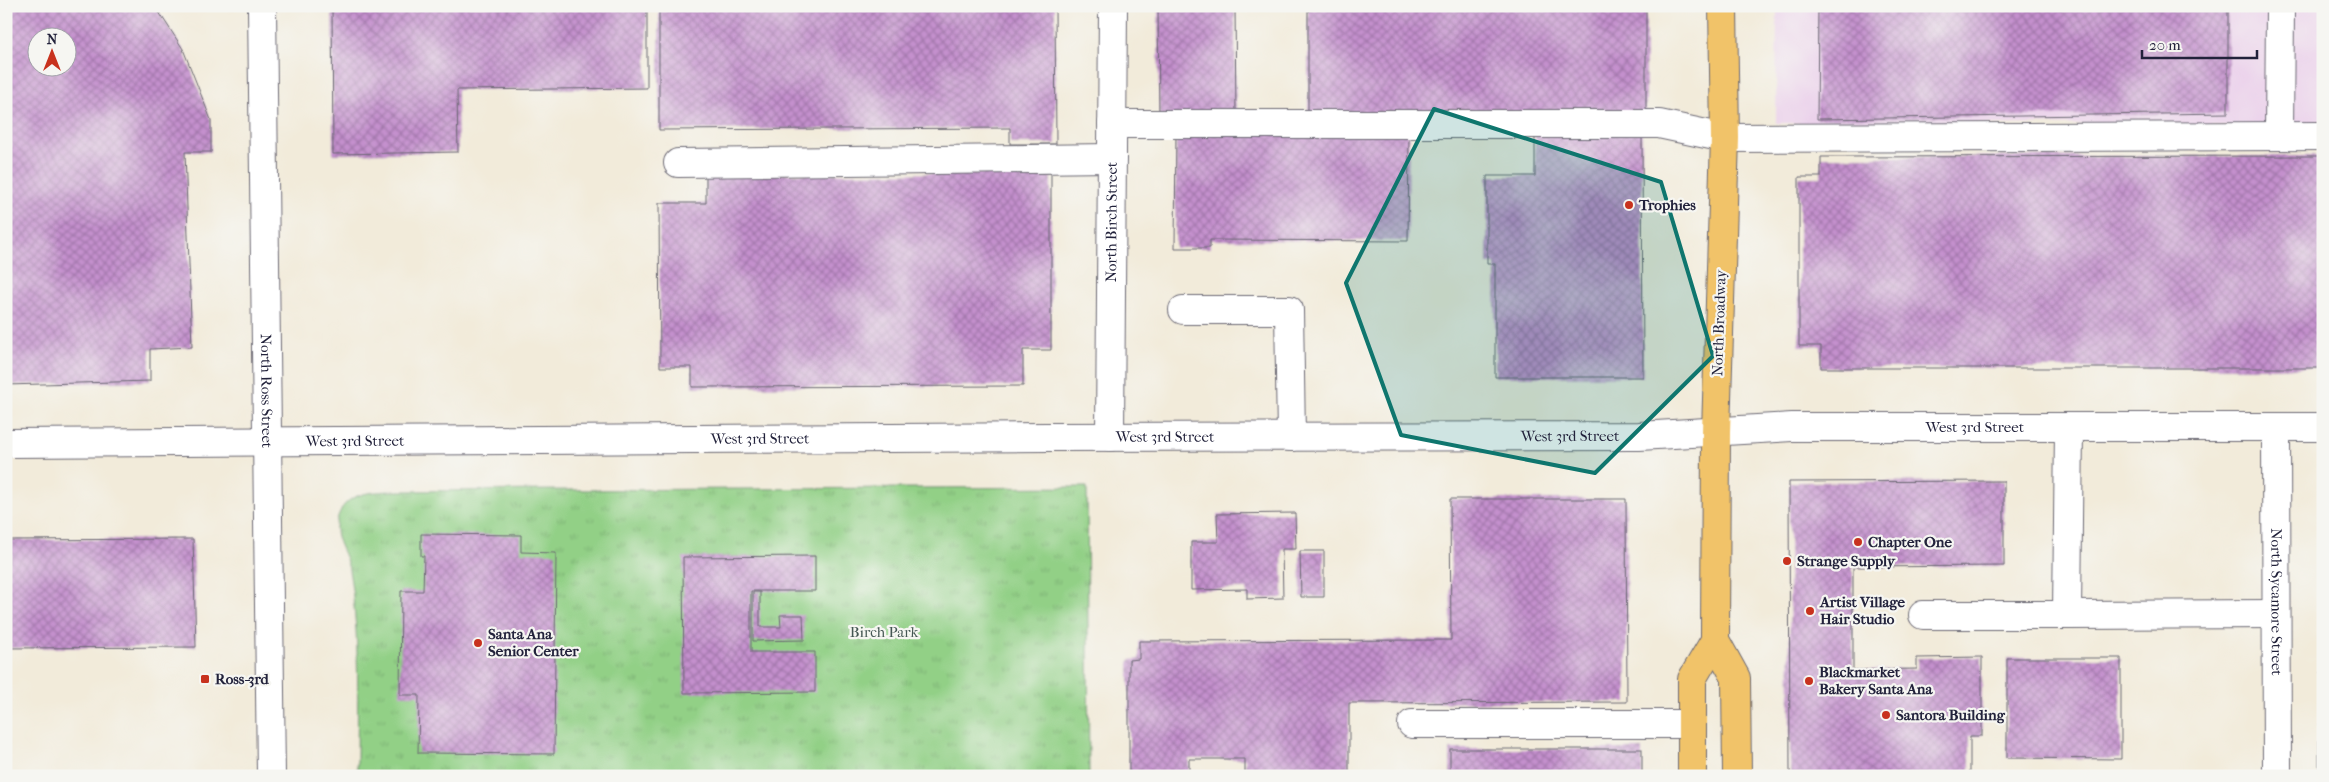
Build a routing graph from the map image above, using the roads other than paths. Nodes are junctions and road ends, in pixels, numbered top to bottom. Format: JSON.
{"nodes":[{"id":1,"x":262,"y":6,"type":"edge"},
{"id":2,"x":1113,"y":6,"type":"edge"},
{"id":3,"x":1723,"y":6,"type":"edge"},
{"id":4,"x":2280,"y":6,"type":"edge"},
{"id":5,"x":1112,"y":124,"type":"junction"},
{"id":6,"x":2279,"y":136,"type":"junction"},
{"id":7,"x":2323,"y":136,"type":"edge"},
{"id":8,"x":1725,"y":138,"type":"junction"},
{"id":9,"x":1112,"y":158,"type":"junction"},
{"id":10,"x":678,"y":163,"type":"dead end"},
{"id":11,"x":1183,"y":310,"type":"dead end"},
{"id":12,"x":2070,"y":427,"type":"junction"},
{"id":13,"x":2276,"y":427,"type":"junction"},
{"id":14,"x":2323,"y":427,"type":"edge"},
{"id":15,"x":1716,"y":432,"type":"junction"},
{"id":16,"x":1110,"y":437,"type":"junction"},
{"id":17,"x":1291,"y":437,"type":"junction"},
{"id":18,"x":266,"y":441,"type":"junction"},
{"id":19,"x":6,"y":443,"type":"edge"},
{"id":20,"x":2276,"y":614,"type":"junction"},
{"id":21,"x":1924,"y":615,"type":"dead end"},
{"id":22,"x":2067,"y":615,"type":"junction"},
{"id":23,"x":1715,"y":640,"type":"junction"},
{"id":24,"x":1412,"y":724,"type":"dead end"},
{"id":25,"x":1692,"y":724,"type":"junction"},
{"id":26,"x":271,"y":776,"type":"edge"},
{"id":27,"x":1692,"y":776,"type":"edge"},
{"id":28,"x":1737,"y":776,"type":"edge"},
{"id":29,"x":2277,"y":776,"type":"edge"}],
"edges":[{"from":1,"to":18,"type":"street","name":"North Ross Street"},
{"from":2,"to":5,"type":"street","name":"North Birch Street"},
{"from":3,"to":8,"type":"main road","name":"North Broadway"},
{"from":4,"to":6,"type":"street"},
{"from":5,"to":8,"type":"street"},
{"from":5,"to":9,"type":"street","name":"North Birch Street"},
{"from":6,"to":7,"type":"street"},
{"from":6,"to":8,"type":"street"},
{"from":8,"to":15,"type":"main road","name":"North Broadway"},
{"from":9,"to":10,"type":"street"},
{"from":9,"to":16,"type":"street","name":"North Birch Street"},
{"from":11,"to":17,"type":"street"},
{"from":12,"to":13,"type":"street","name":"West 3rd Street"},
{"from":12,"to":15,"type":"street","name":"West 3rd Street"},
{"from":12,"to":22,"type":"street"},
{"from":13,"to":14,"type":"street","name":"West 3rd Street"},
{"from":13,"to":20,"type":"street","name":"North Sycamore Street"},
{"from":15,"to":17,"type":"street","name":"West 3rd Street"},
{"from":15,"to":23,"type":"main road","name":"North Broadway"},
{"from":16,"to":17,"type":"street","name":"West 3rd Street"},
{"from":16,"to":18,"type":"street","name":"West 3rd Street"},
{"from":18,"to":19,"type":"street","name":"West 3rd Street"},
{"from":18,"to":26,"type":"street","name":"North Ross Street"},
{"from":20,"to":22,"type":"street"},
{"from":20,"to":29,"type":"street","name":"North Sycamore Street"},
{"from":21,"to":22,"type":"street"},
{"from":23,"to":25,"type":"main road"},
{"from":23,"to":28,"type":"main road","name":"North Broadway"},
{"from":24,"to":25,"type":"street"},
{"from":25,"to":27,"type":"main road"}]}
